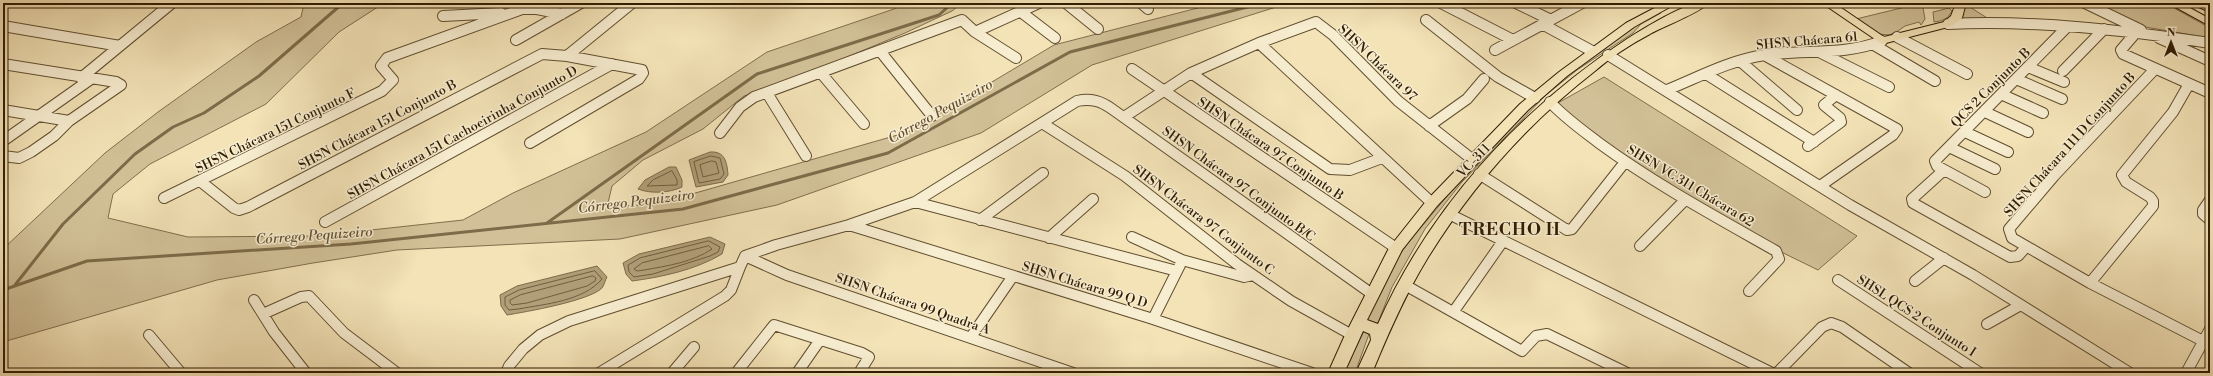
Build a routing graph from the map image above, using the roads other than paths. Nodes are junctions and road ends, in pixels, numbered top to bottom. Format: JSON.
{"nodes":[{"id":1,"x":172,"y":3,"type":"edge"},
{"id":2,"x":581,"y":3,"type":"edge"},
{"id":3,"x":632,"y":3,"type":"edge"},
{"id":4,"x":1039,"y":3,"type":"edge"},
{"id":5,"x":1066,"y":3,"type":"edge"},
{"id":6,"x":1141,"y":3,"type":"edge"},
{"id":7,"x":1440,"y":3,"type":"edge"},
{"id":8,"x":1516,"y":3,"type":"edge"},
{"id":9,"x":1582,"y":3,"type":"edge"},
{"id":10,"x":1673,"y":3,"type":"edge"},
{"id":11,"x":1703,"y":3,"type":"edge"},
{"id":12,"x":1827,"y":3,"type":"edge"},
{"id":13,"x":1961,"y":3,"type":"edge"},
{"id":14,"x":2085,"y":3,"type":"edge"},
{"id":15,"x":2173,"y":3,"type":"edge"},
{"id":16,"x":2198,"y":3,"type":"edge"},
{"id":17,"x":1148,"y":9,"type":"dead end"},
{"id":18,"x":1660,"y":9,"type":"junction"},
{"id":19,"x":2210,"y":9,"type":"edge"},
{"id":20,"x":1686,"y":10,"type":"junction"},
{"id":21,"x":511,"y":12,"type":"junction"},
{"id":22,"x":1021,"y":12,"type":"junction"},
{"id":23,"x":562,"y":14,"type":"junction"},
{"id":24,"x":444,"y":16,"type":"dead end"},
{"id":25,"x":1672,"y":17,"type":"junction"},
{"id":26,"x":1426,"y":20,"type":"dead end"},
{"id":27,"x":1551,"y":20,"type":"junction"},
{"id":28,"x":2207,"y":20,"type":"edge"},
{"id":29,"x":1542,"y":24,"type":"junction"},
{"id":30,"x":1948,"y":24,"type":"junction"},
{"id":31,"x":3,"y":26,"type":"edge"},
{"id":32,"x":2067,"y":27,"type":"junction"},
{"id":33,"x":1098,"y":29,"type":"dead end"},
{"id":34,"x":2104,"y":29,"type":"junction"},
{"id":35,"x":2131,"y":31,"type":"junction"},
{"id":36,"x":975,"y":32,"type":"junction"},
{"id":37,"x":2146,"y":32,"type":"junction"},
{"id":38,"x":1897,"y":37,"type":"junction"},
{"id":39,"x":1055,"y":38,"type":"dead end"},
{"id":40,"x":516,"y":40,"type":"dead end"},
{"id":41,"x":1513,"y":40,"type":"junction"},
{"id":42,"x":1259,"y":43,"type":"junction"},
{"id":43,"x":1878,"y":43,"type":"junction"},
{"id":44,"x":2210,"y":43,"type":"edge"},
{"id":45,"x":120,"y":46,"type":"junction"},
{"id":46,"x":1495,"y":50,"type":"dead end"},
{"id":47,"x":880,"y":51,"type":"junction"},
{"id":48,"x":1592,"y":51,"type":"junction"},
{"id":49,"x":1821,"y":53,"type":"junction"},
{"id":50,"x":1608,"y":55,"type":"junction"},
{"id":51,"x":1764,"y":55,"type":"junction"},
{"id":52,"x":567,"y":56,"type":"junction"},
{"id":53,"x":1016,"y":58,"type":"dead end"},
{"id":54,"x":1740,"y":61,"type":"junction"},
{"id":55,"x":2210,"y":61,"type":"edge"},
{"id":56,"x":3,"y":64,"type":"edge"},
{"id":57,"x":612,"y":64,"type":"junction"},
{"id":58,"x":2028,"y":67,"type":"junction"},
{"id":59,"x":1132,"y":69,"type":"dead end"},
{"id":60,"x":2155,"y":69,"type":"junction"},
{"id":61,"x":2063,"y":70,"type":"dead end"},
{"id":62,"x":821,"y":73,"type":"junction"},
{"id":63,"x":1191,"y":73,"type":"junction"},
{"id":64,"x":1706,"y":74,"type":"junction"},
{"id":65,"x":1967,"y":74,"type":"dead end"},
{"id":66,"x":81,"y":78,"type":"junction"},
{"id":67,"x":91,"y":79,"type":"junction"},
{"id":68,"x":1484,"y":79,"type":"dead end"},
{"id":69,"x":2016,"y":79,"type":"junction"},
{"id":70,"x":1935,"y":81,"type":"dead end"},
{"id":71,"x":2064,"y":82,"type":"dead end"},
{"id":72,"x":2189,"y":84,"type":"junction"},
{"id":73,"x":1889,"y":87,"type":"dead end"},
{"id":74,"x":1163,"y":90,"type":"junction"},
{"id":75,"x":1667,"y":90,"type":"junction"},
{"id":76,"x":2210,"y":93,"type":"edge"},
{"id":77,"x":767,"y":94,"type":"junction"},
{"id":78,"x":2002,"y":95,"type":"junction"},
{"id":79,"x":1836,"y":96,"type":"junction"},
{"id":80,"x":1087,"y":98,"type":"joint"},
{"id":81,"x":1535,"y":98,"type":"junction"},
{"id":82,"x":2062,"y":99,"type":"dead end"},
{"id":83,"x":1546,"y":106,"type":"junction"},
{"id":84,"x":3,"y":110,"type":"edge"},
{"id":85,"x":1797,"y":110,"type":"dead end"},
{"id":86,"x":1985,"y":112,"type":"junction"},
{"id":87,"x":2043,"y":113,"type":"dead end"},
{"id":88,"x":38,"y":116,"type":"junction"},
{"id":89,"x":932,"y":116,"type":"dead end"},
{"id":90,"x":1124,"y":117,"type":"junction"},
{"id":91,"x":69,"y":121,"type":"junction"},
{"id":92,"x":1042,"y":123,"type":"junction"},
{"id":93,"x":864,"y":124,"type":"dead end"},
{"id":94,"x":1429,"y":126,"type":"junction"},
{"id":95,"x":1965,"y":132,"type":"junction"},
{"id":96,"x":2028,"y":132,"type":"dead end"},
{"id":97,"x":720,"y":133,"type":"dead end"},
{"id":98,"x":3,"y":141,"type":"edge"},
{"id":99,"x":530,"y":143,"type":"dead end"},
{"id":100,"x":1950,"y":147,"type":"junction"},
{"id":101,"x":2008,"y":152,"type":"dead end"},
{"id":102,"x":3,"y":156,"type":"edge"},
{"id":103,"x":806,"y":156,"type":"dead end"},
{"id":104,"x":1382,"y":158,"type":"junction"},
{"id":105,"x":1473,"y":160,"type":"junction"},
{"id":106,"x":1625,"y":162,"type":"junction"},
{"id":107,"x":1941,"y":168,"type":"junction"},
{"id":108,"x":1995,"y":169,"type":"dead end"},
{"id":109,"x":1043,"y":173,"type":"dead end"},
{"id":110,"x":1479,"y":174,"type":"junction"},
{"id":111,"x":200,"y":181,"type":"junction"},
{"id":112,"x":1820,"y":186,"type":"junction"},
{"id":113,"x":1985,"y":192,"type":"dead end"},
{"id":114,"x":164,"y":198,"type":"dead end"},
{"id":115,"x":1093,"y":199,"type":"dead end"},
{"id":116,"x":1685,"y":200,"type":"junction"},
{"id":117,"x":2210,"y":200,"type":"edge"},
{"id":118,"x":915,"y":202,"type":"junction"},
{"id":119,"x":1432,"y":203,"type":"junction"},
{"id":120,"x":1448,"y":214,"type":"junction"},
{"id":121,"x":980,"y":220,"type":"junction"},
{"id":122,"x":2210,"y":220,"type":"edge"},
{"id":123,"x":325,"y":222,"type":"dead end"},
{"id":124,"x":849,"y":225,"type":"junction"},
{"id":125,"x":1132,"y":237,"type":"dead end"},
{"id":126,"x":1049,"y":238,"type":"junction"},
{"id":127,"x":1503,"y":241,"type":"junction"},
{"id":128,"x":1640,"y":246,"type":"dead end"},
{"id":129,"x":2026,"y":247,"type":"junction"},
{"id":130,"x":1396,"y":248,"type":"junction"},
{"id":131,"x":745,"y":256,"type":"junction"},
{"id":132,"x":1944,"y":258,"type":"junction"},
{"id":133,"x":1182,"y":260,"type":"junction"},
{"id":134,"x":740,"y":266,"type":"junction"},
{"id":135,"x":1177,"y":271,"type":"junction"},
{"id":136,"x":1253,"y":275,"type":"junction"},
{"id":137,"x":1013,"y":276,"type":"junction"},
{"id":138,"x":1838,"y":280,"type":"dead end"},
{"id":139,"x":1916,"y":281,"type":"dead end"},
{"id":140,"x":2090,"y":283,"type":"junction"},
{"id":141,"x":1405,"y":285,"type":"junction"},
{"id":142,"x":1749,"y":291,"type":"dead end"},
{"id":143,"x":1372,"y":294,"type":"junction"},
{"id":144,"x":254,"y":300,"type":"dead end"},
{"id":145,"x":2019,"y":306,"type":"junction"},
{"id":146,"x":1454,"y":311,"type":"junction"},
{"id":147,"x":263,"y":314,"type":"junction"},
{"id":148,"x":1153,"y":319,"type":"junction"},
{"id":149,"x":1987,"y":324,"type":"dead end"},
{"id":150,"x":2210,"y":329,"type":"edge"},
{"id":151,"x":1354,"y":331,"type":"junction"},
{"id":152,"x":149,"y":335,"type":"dead end"},
{"id":153,"x":971,"y":337,"type":"junction"},
{"id":154,"x":1377,"y":338,"type":"junction"},
{"id":155,"x":820,"y":340,"type":"junction"},
{"id":156,"x":2203,"y":341,"type":"junction"},
{"id":157,"x":694,"y":347,"type":"dead end"},
{"id":158,"x":1902,"y":371,"type":"edge"},
{"id":159,"x":181,"y":373,"type":"edge"},
{"id":160,"x":306,"y":373,"type":"edge"},
{"id":161,"x":397,"y":373,"type":"edge"},
{"id":162,"x":506,"y":373,"type":"edge"},
{"id":163,"x":600,"y":373,"type":"edge"},
{"id":164,"x":672,"y":373,"type":"edge"},
{"id":165,"x":736,"y":373,"type":"edge"},
{"id":166,"x":797,"y":373,"type":"edge"},
{"id":167,"x":859,"y":373,"type":"edge"},
{"id":168,"x":1073,"y":373,"type":"edge"},
{"id":169,"x":1312,"y":373,"type":"edge"},
{"id":170,"x":1336,"y":373,"type":"edge"},
{"id":171,"x":1364,"y":373,"type":"edge"},
{"id":172,"x":1627,"y":373,"type":"edge"},
{"id":173,"x":1772,"y":373,"type":"edge"},
{"id":174,"x":1777,"y":373,"type":"edge"},
{"id":175,"x":1980,"y":373,"type":"edge"},
{"id":176,"x":2130,"y":373,"type":"edge"},
{"id":177,"x":2186,"y":373,"type":"edge"}],
"edges":[{"from":1,"to":45,"type":"street"},
{"from":2,"to":23,"type":"street"},
{"from":3,"to":52,"type":"street"},
{"from":4,"to":22,"type":"street"},
{"from":5,"to":33,"type":"street"},
{"from":6,"to":17,"type":"street"},
{"from":7,"to":41,"type":"street"},
{"from":8,"to":27,"type":"street"},
{"from":9,"to":27,"type":"street"},
{"from":10,"to":18,"type":"main road","name":"VC-311"},
{"from":10,"to":20,"type":"main road"},
{"from":11,"to":20,"type":"main road"},
{"from":12,"to":43,"type":"main road"},
{"from":13,"to":30,"type":"main road"},
{"from":14,"to":37,"type":"street"},
{"from":15,"to":28,"type":"main road"},
{"from":16,"to":19,"type":"main road"},
{"from":18,"to":25,"type":"main road"},
{"from":18,"to":48,"type":"main road","name":"VC-311"},
{"from":20,"to":25,"type":"main road"},
{"from":21,"to":23,"type":"street"},
{"from":21,"to":24,"type":"street"},
{"from":21,"to":111,"type":"street","name":"SHSN Chácara 151 Conjunto F"},
{"from":22,"to":36,"type":"street"},
{"from":22,"to":39,"type":"street"},
{"from":23,"to":40,"type":"street"},
{"from":25,"to":50,"type":"main road"},
{"from":26,"to":81,"type":"street"},
{"from":27,"to":29,"type":"street"},
{"from":29,"to":41,"type":"street"},
{"from":29,"to":48,"type":"street"},
{"from":30,"to":32,"type":"street"},
{"from":30,"to":38,"type":"main road"},
{"from":31,"to":45,"type":"street"},
{"from":32,"to":34,"type":"street"},
{"from":32,"to":58,"type":"street","name":"QCS 2 Conjunto B"},
{"from":34,"to":35,"type":"street"},
{"from":34,"to":61,"type":"street"},
{"from":35,"to":37,"type":"street"},
{"from":35,"to":60,"type":"street"},
{"from":36,"to":47,"type":"street"},
{"from":36,"to":53,"type":"street"},
{"from":37,"to":44,"type":"street"},
{"from":37,"to":55,"type":"street"},
{"from":38,"to":43,"type":"main road"},
{"from":38,"to":65,"type":"street"},
{"from":41,"to":46,"type":"street"},
{"from":42,"to":63,"type":"street","name":"SHSN Chácara 97"},
{"from":42,"to":94,"type":"street","name":"SHSN Chácara 97"},
{"from":42,"to":104,"type":"street"},
{"from":43,"to":49,"type":"street","name":"SHSN Chácara 61"},
{"from":43,"to":70,"type":"street"},
{"from":45,"to":66,"type":"street"},
{"from":47,"to":62,"type":"street"},
{"from":47,"to":89,"type":"street"},
{"from":48,"to":81,"type":"main road","name":"VC-311"},
{"from":49,"to":51,"type":"street","name":"SHSN Chácara 61"},
{"from":49,"to":73,"type":"street"},
{"from":50,"to":75,"type":"street"},
{"from":50,"to":83,"type":"main road"},
{"from":51,"to":54,"type":"street","name":"SHSN Chácara 61"},
{"from":51,"to":79,"type":"street"},
{"from":52,"to":57,"type":"street"},
{"from":52,"to":111,"type":"street","name":"SHSN Chácara 151 Conjunto B"},
{"from":54,"to":64,"type":"street","name":"SHSN Chácara 61"},
{"from":54,"to":85,"type":"street"},
{"from":56,"to":66,"type":"street"},
{"from":57,"to":99,"type":"street"},
{"from":57,"to":123,"type":"street","name":"SHSN Chácara 151 Cachoeirinha Conjunto D"},
{"from":58,"to":69,"type":"street","name":"QCS 2 Conjunto B"},
{"from":58,"to":71,"type":"street"},
{"from":59,"to":74,"type":"street","name":"SHSN Chácara 97 Conjunto B"},
{"from":60,"to":72,"type":"street"},
{"from":60,"to":129,"type":"street","name":"SHSN Chácara 111 D Conjunto B"},
{"from":62,"to":77,"type":"street"},
{"from":62,"to":93,"type":"street"},
{"from":63,"to":74,"type":"street","name":"SHSN Chácara 97"},
{"from":63,"to":104,"type":"street"},
{"from":64,"to":75,"type":"street","name":"SHSN Chácara 61"},
{"from":64,"to":79,"type":"street"},
{"from":66,"to":67,"type":"street"},
{"from":67,"to":88,"type":"street"},
{"from":67,"to":91,"type":"street"},
{"from":68,"to":94,"type":"street"},
{"from":69,"to":78,"type":"street","name":"QCS 2 Conjunto B"},
{"from":69,"to":82,"type":"street"},
{"from":72,"to":76,"type":"street"},
{"from":72,"to":140,"type":"street"},
{"from":74,"to":90,"type":"street","name":"SHSN Chácara 97"},
{"from":74,"to":130,"type":"street","name":"SHSN Chácara 97 Conjunto B"},
{"from":75,"to":112,"type":"street"},
{"from":77,"to":97,"type":"street"},
{"from":77,"to":103,"type":"street"},
{"from":78,"to":86,"type":"street","name":"QCS 2 Conjunto B"},
{"from":78,"to":87,"type":"street"},
{"from":79,"to":112,"type":"street"},
{"from":80,"to":90,"type":"street","name":"SHSN Chácara 97 Conjunto B/C"},
{"from":80,"to":92,"type":"street","name":"SHSN Chácara 99 Q D"},
{"from":81,"to":105,"type":"main road","name":"VC-311"},
{"from":83,"to":106,"type":"street","name":"SHSN VC 311 Chácara 62"},
{"from":83,"to":110,"type":"main road"},
{"from":84,"to":88,"type":"street"},
{"from":86,"to":95,"type":"street","name":"QCS 2 Conjunto B"},
{"from":86,"to":96,"type":"street"},
{"from":88,"to":91,"type":"street"},
{"from":88,"to":98,"type":"street"},
{"from":90,"to":143,"type":"street","name":"SHSN Chácara 97 Conjunto B/C"},
{"from":91,"to":102,"type":"street"},
{"from":92,"to":118,"type":"street","name":"SHSN Chácara 99 Q D"},
{"from":92,"to":136,"type":"street","name":"SHSN Chácara 97 Conjunto C"},
{"from":94,"to":105,"type":"street","name":"SHSN Chácara 97"},
{"from":95,"to":100,"type":"street","name":"QCS 2 Conjunto B"},
{"from":95,"to":101,"type":"street"},
{"from":100,"to":107,"type":"street","name":"QCS 2 Conjunto B"},
{"from":100,"to":108,"type":"street"},
{"from":104,"to":119,"type":"street"},
{"from":105,"to":119,"type":"main road","name":"VC-311"},
{"from":106,"to":110,"type":"street"},
{"from":106,"to":116,"type":"street","name":"SHSN VC 311 Chácara 62"},
{"from":107,"to":113,"type":"street"},
{"from":107,"to":129,"type":"street"},
{"from":109,"to":121,"type":"street"},
{"from":110,"to":120,"type":"main road"},
{"from":111,"to":114,"type":"street","name":"SHSN Chácara 151 Conjunto F"},
{"from":112,"to":132,"type":"street"},
{"from":115,"to":126,"type":"street"},
{"from":116,"to":128,"type":"street"},
{"from":116,"to":142,"type":"street","name":"SHSN VC 311 Chácara 62"},
{"from":117,"to":122,"type":"street"},
{"from":118,"to":121,"type":"street"},
{"from":118,"to":124,"type":"street","name":"SHSN Chácara 99 Q D"},
{"from":119,"to":130,"type":"main road","name":"VC-311"},
{"from":120,"to":127,"type":"street"},
{"from":120,"to":141,"type":"main road"},
{"from":121,"to":126,"type":"street"},
{"from":124,"to":131,"type":"street","name":"SHSN Chácara 99 Q D"},
{"from":124,"to":137,"type":"street","name":"SHSN Chácara 99 Q D"},
{"from":125,"to":133,"type":"street"},
{"from":126,"to":135,"type":"street"},
{"from":127,"to":146,"type":"street"},
{"from":127,"to":173,"type":"street"},
{"from":129,"to":140,"type":"street"},
{"from":130,"to":143,"type":"main road","name":"VC-311"},
{"from":131,"to":134,"type":"street"},
{"from":131,"to":153,"type":"street","name":"SHSN Chácara 99 Quadra A"},
{"from":132,"to":139,"type":"street"},
{"from":132,"to":145,"type":"street"},
{"from":133,"to":135,"type":"street"},
{"from":133,"to":136,"type":"street"},
{"from":134,"to":162,"type":"street"},
{"from":134,"to":163,"type":"street"},
{"from":135,"to":148,"type":"street"},
{"from":136,"to":151,"type":"street","name":"SHSN Chácara 97 Conjunto C"},
{"from":137,"to":148,"type":"street","name":"SHSN Chácara 99 Q D"},
{"from":137,"to":153,"type":"street"},
{"from":138,"to":175,"type":"street","name":"SHSL QCS 2 Conjunto I"},
{"from":140,"to":156,"type":"street"},
{"from":141,"to":146,"type":"street"},
{"from":141,"to":154,"type":"main road"},
{"from":143,"to":151,"type":"main road","name":"VC-311"},
{"from":144,"to":147,"type":"street"},
{"from":145,"to":149,"type":"street"},
{"from":145,"to":176,"type":"street"},
{"from":146,"to":172,"type":"street"},
{"from":147,"to":160,"type":"street"},
{"from":147,"to":161,"type":"street"},
{"from":148,"to":169,"type":"street","name":"SHSN Chácara 99 Q D"},
{"from":150,"to":156,"type":"street"},
{"from":151,"to":154,"type":"main road"},
{"from":151,"to":170,"type":"main road","name":"VC-311"},
{"from":152,"to":159,"type":"street"},
{"from":153,"to":168,"type":"street","name":"SHSN Chácara 99 Quadra A"},
{"from":154,"to":171,"type":"main road"},
{"from":155,"to":165,"type":"street"},
{"from":155,"to":166,"type":"street"},
{"from":155,"to":167,"type":"street"},
{"from":156,"to":177,"type":"street"},
{"from":157,"to":164,"type":"street"},
{"from":158,"to":174,"type":"street"}]}
